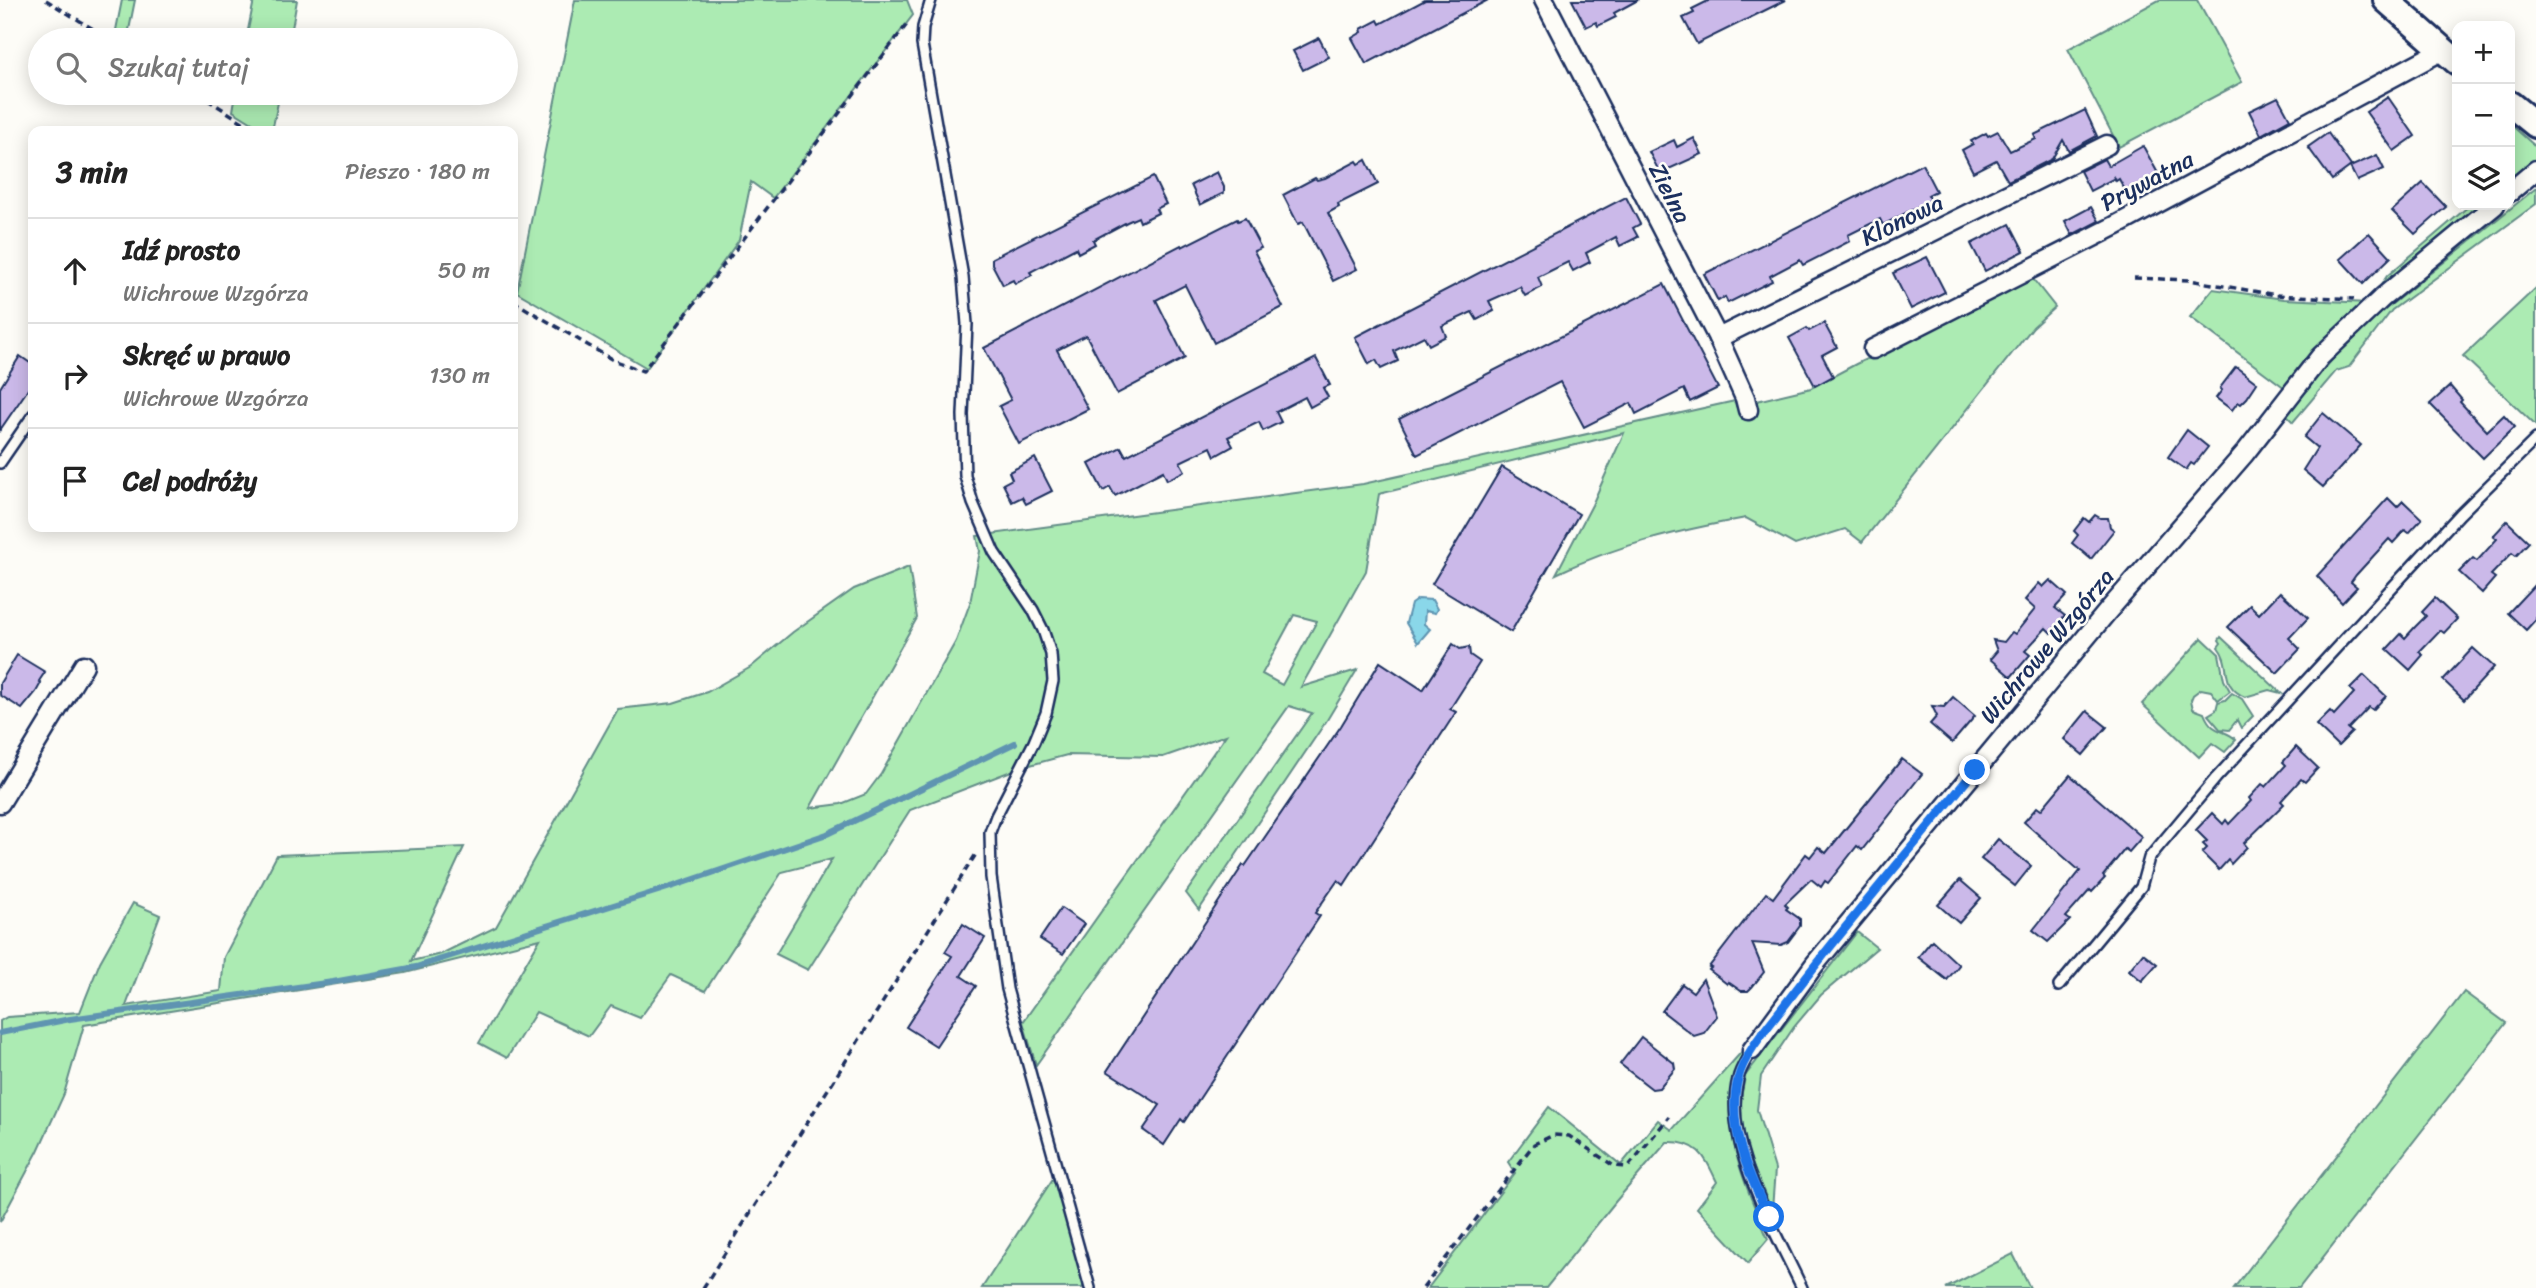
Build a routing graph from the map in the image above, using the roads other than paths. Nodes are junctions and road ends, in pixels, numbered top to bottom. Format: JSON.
{"nodes":[{"id":1,"x":931,"y":0,"type":"edge"},
{"id":2,"x":1544,"y":0,"type":"edge"},
{"id":3,"x":2386,"y":0,"type":"edge"},
{"id":4,"x":2450,"y":56,"type":"edge"},
{"id":5,"x":2515,"y":108,"type":"edge"},
{"id":6,"x":2536,"y":125,"type":"edge"},
{"id":7,"x":2107,"y":145,"type":"dead end"},
{"id":8,"x":2536,"y":170,"type":"edge"},
{"id":9,"x":2515,"y":188,"type":"edge"},
{"id":10,"x":2489,"y":210,"type":"edge"},
{"id":11,"x":1718,"y":338,"type":"junction"},
{"id":12,"x":1873,"y":349,"type":"dead end"},
{"id":13,"x":1748,"y":410,"type":"dead end"},
{"id":14,"x":28,"y":422,"type":"edge"},
{"id":15,"x":2536,"y":439,"type":"edge"},
{"id":16,"x":0,"y":463,"type":"edge"},
{"id":17,"x":84,"y":665,"type":"dead end"},
{"id":18,"x":0,"y":803,"type":"edge"},
{"id":19,"x":2059,"y":986,"type":"dead end"},
{"id":20,"x":1752,"y":1050,"type":"joint"},
{"id":21,"x":1090,"y":1288,"type":"edge"},
{"id":22,"x":1802,"y":1288,"type":"edge"}],
"edges":[{"from":1,"to":21,"type":"lane"},
{"from":2,"to":11,"type":"street","name":"Zielna"},
{"from":3,"to":4,"type":"street"},
{"from":4,"to":12,"type":"street","name":"Prywatna"},
{"from":5,"to":6,"type":"street"},
{"from":7,"to":11,"type":"street","name":"Klonowa"},
{"from":8,"to":9,"type":"street"},
{"from":10,"to":20,"type":"street","name":"Wichrowe Wzgórza"},
{"from":11,"to":13,"type":"street","name":"Zielna"},
{"from":14,"to":16,"type":"lane"},
{"from":15,"to":19,"type":"lane"},
{"from":17,"to":18,"type":"street"},
{"from":20,"to":22,"type":"lane","name":"Wichrowe Wzgórza"}]}
